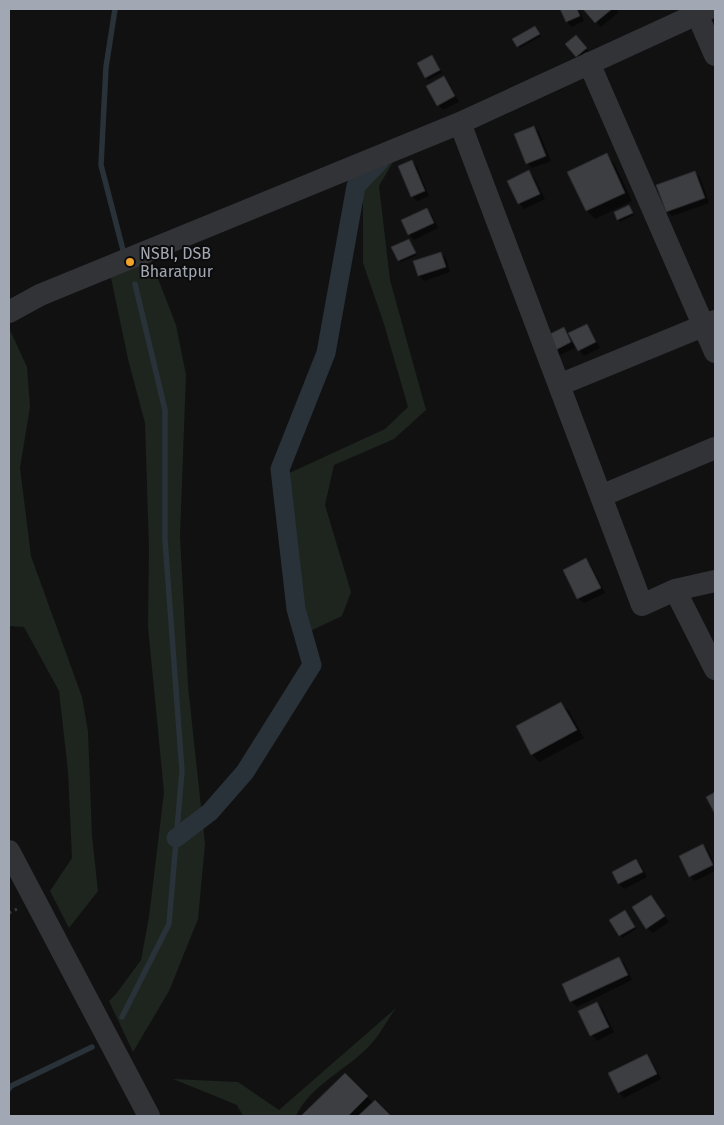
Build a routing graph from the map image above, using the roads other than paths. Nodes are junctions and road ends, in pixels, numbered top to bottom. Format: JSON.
{"nodes":[{"id":1,"x":703,"y":11,"type":"edge"},
{"id":2,"x":715,"y":55,"type":"edge"},
{"id":3,"x":589,"y":63,"type":"junction"},
{"id":4,"x":460,"y":122,"type":"junction"},
{"id":5,"x":9,"y":312,"type":"edge"},
{"id":6,"x":709,"y":323,"type":"edge"},
{"id":7,"x":715,"y":352,"type":"edge"},
{"id":8,"x":559,"y":385,"type":"junction"},
{"id":9,"x":715,"y":448,"type":"edge"},
{"id":10,"x":600,"y":496,"type":"junction"},
{"id":11,"x":715,"y":581,"type":"edge"},
{"id":12,"x":675,"y":590,"type":"junction"},
{"id":13,"x":715,"y":669,"type":"edge"},
{"id":14,"x":9,"y":851,"type":"edge"},
{"id":15,"x":149,"y":1116,"type":"edge"}],
"edges":[{"from":1,"to":2,"type":"street"},
{"from":1,"to":3,"type":"street"},
{"from":3,"to":4,"type":"street"},
{"from":3,"to":6,"type":"street"},
{"from":4,"to":5,"type":"street"},
{"from":4,"to":8,"type":"street"},
{"from":6,"to":7,"type":"street"},
{"from":6,"to":8,"type":"street"},
{"from":8,"to":10,"type":"street"},
{"from":9,"to":10,"type":"street"},
{"from":10,"to":12,"type":"street"},
{"from":11,"to":12,"type":"street"},
{"from":12,"to":13,"type":"street"},
{"from":14,"to":15,"type":"street"}]}
